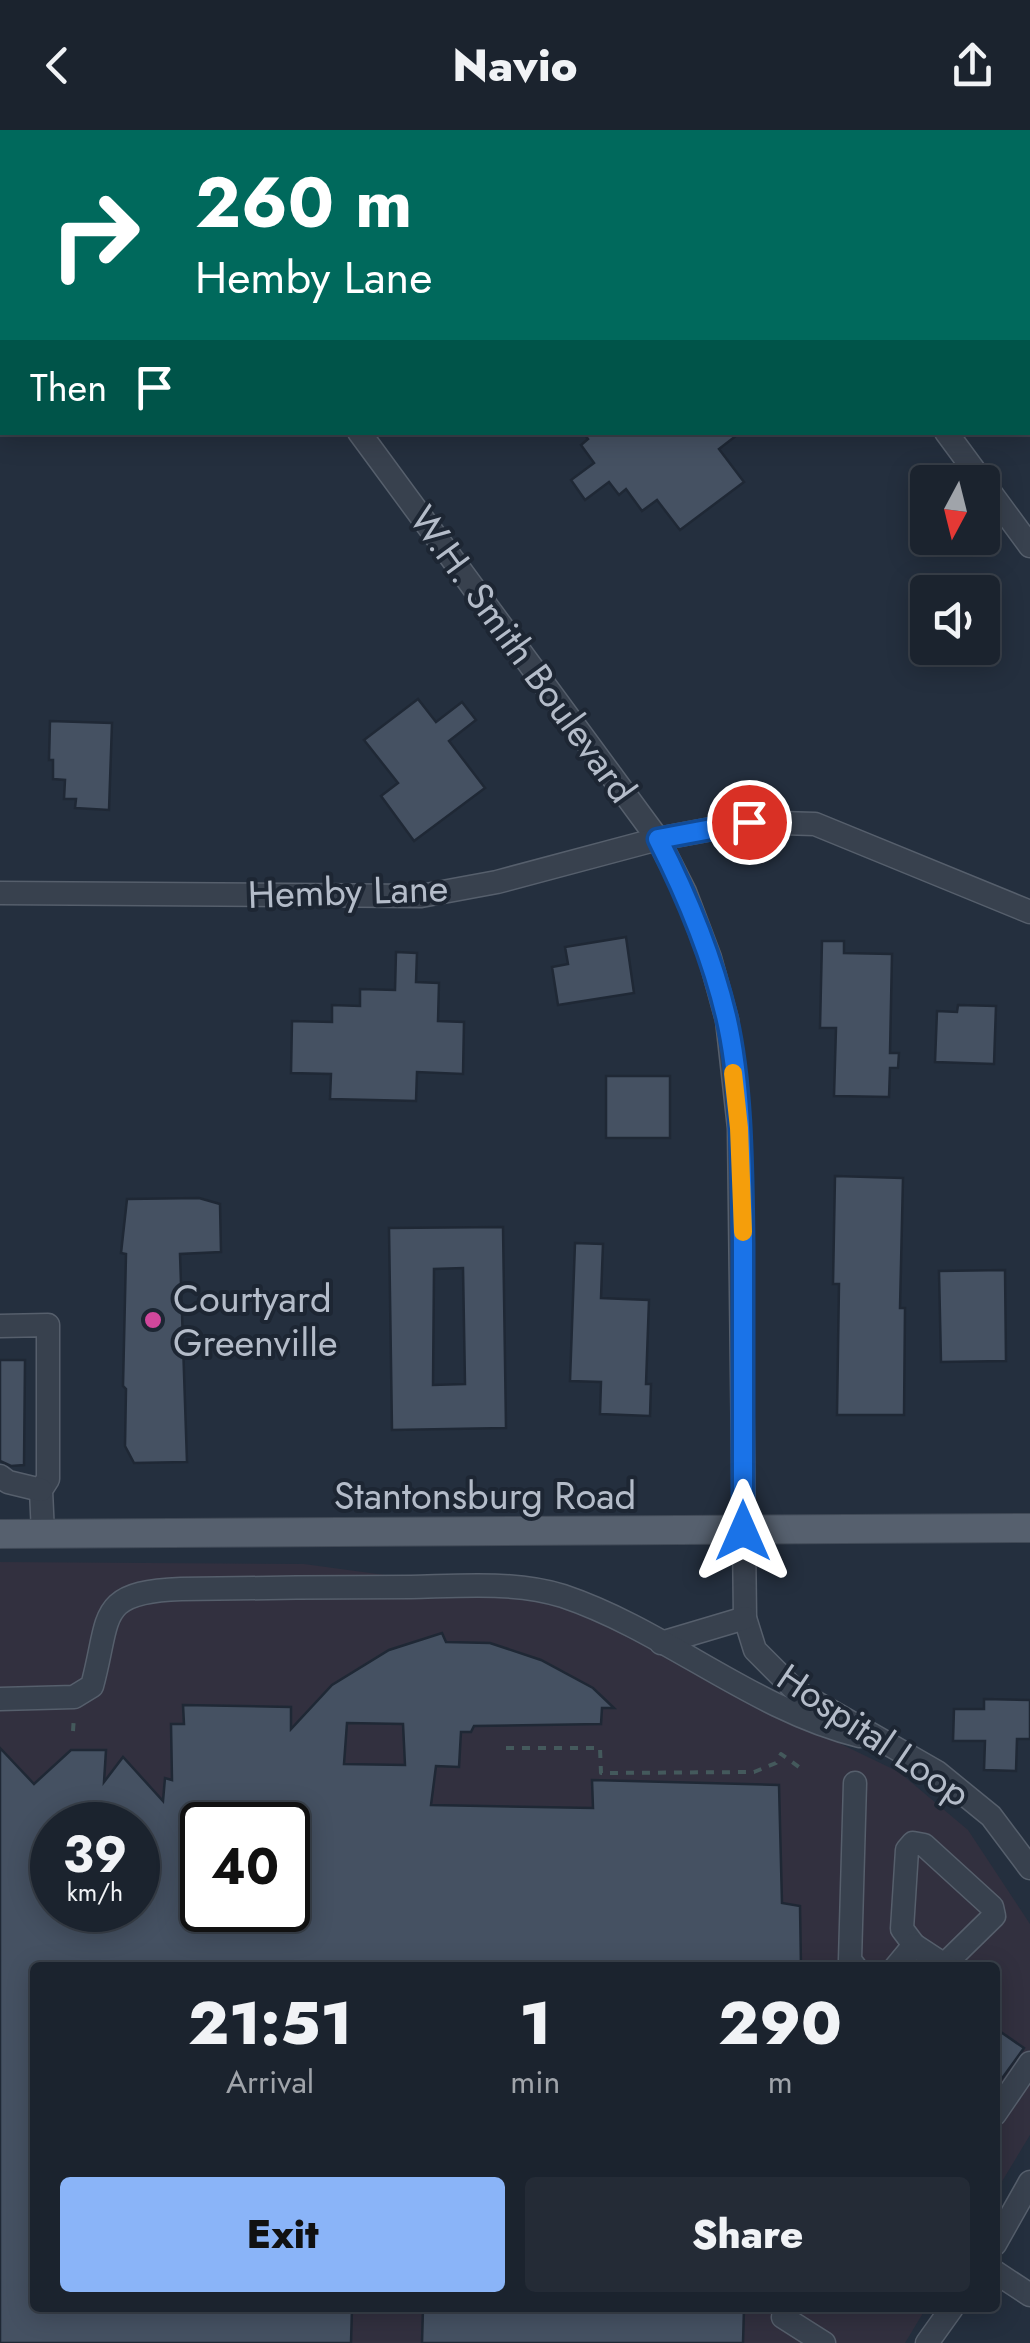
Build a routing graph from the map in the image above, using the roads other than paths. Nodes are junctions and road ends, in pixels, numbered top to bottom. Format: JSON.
{"nodes":[{"id":1,"x":361,"y":435,"type":"edge"},
{"id":2,"x":948,"y":435,"type":"edge"},
{"id":3,"x":1030,"y":546,"type":"edge"},
{"id":4,"x":658,"y":839,"type":"junction"},
{"id":5,"x":0,"y":894,"type":"edge"},
{"id":6,"x":1030,"y":912,"type":"edge"},
{"id":7,"x":0,"y":1326,"type":"edge"},
{"id":8,"x":0,"y":1476,"type":"edge"},
{"id":9,"x":42,"y":1490,"type":"junction"},
{"id":10,"x":1030,"y":1528,"type":"edge"},
{"id":11,"x":743,"y":1531,"type":"junction"},
{"id":12,"x":0,"y":1534,"type":"edge"},
{"id":13,"x":43,"y":1534,"type":"junction"},
{"id":14,"x":745,"y":1618,"type":"junction"},
{"id":15,"x":661,"y":1642,"type":"junction"},
{"id":16,"x":0,"y":1698,"type":"edge"},
{"id":17,"x":888,"y":1743,"type":"junction"},
{"id":18,"x":855,"y":1784,"type":"dead end"},
{"id":19,"x":1030,"y":1868,"type":"edge"},
{"id":20,"x":914,"y":1945,"type":"junction"},
{"id":21,"x":852,"y":1962,"type":"edge"},
{"id":22,"x":901,"y":1962,"type":"edge"},
{"id":23,"x":941,"y":1962,"type":"edge"},
{"id":24,"x":951,"y":1962,"type":"edge"},
{"id":25,"x":1030,"y":2062,"type":"edge"},
{"id":26,"x":1000,"y":2107,"type":"edge"},
{"id":27,"x":1030,"y":2182,"type":"edge"},
{"id":28,"x":1000,"y":2235,"type":"edge"},
{"id":29,"x":1000,"y":2275,"type":"edge"},
{"id":30,"x":1030,"y":2295,"type":"edge"},
{"id":31,"x":949,"y":2312,"type":"edge"},
{"id":32,"x":783,"y":2317,"type":"dead end"},
{"id":33,"x":824,"y":2343,"type":"edge"},
{"id":34,"x":927,"y":2343,"type":"edge"}],
"edges":[{"from":1,"to":4,"type":"street","name":"W.H. Smith Boulevard"},
{"from":2,"to":3,"type":"street"},
{"from":4,"to":5,"type":"street","name":"Hemby Lane"},
{"from":4,"to":6,"type":"street","name":"Hemby Lane"},
{"from":4,"to":11,"type":"street","name":"W.H. Smith Boulevard"},
{"from":7,"to":9,"type":"street"},
{"from":8,"to":9,"type":"street"},
{"from":9,"to":13,"type":"street"},
{"from":10,"to":11,"type":"main road","name":"Stantonsburg Road"},
{"from":11,"to":13,"type":"main road","name":"Stantonsburg Road"},
{"from":11,"to":14,"type":"street","name":"Hospital Loop"},
{"from":12,"to":13,"type":"main road","name":"Stantonsburg Road"},
{"from":14,"to":15,"type":"street"},
{"from":14,"to":17,"type":"street","name":"Hospital Loop"},
{"from":15,"to":16,"type":"street"},
{"from":15,"to":17,"type":"street"},
{"from":17,"to":19,"type":"street","name":"Hospital Loop"},
{"from":18,"to":21,"type":"street"},
{"from":20,"to":22,"type":"street"},
{"from":20,"to":23,"type":"street"},
{"from":20,"to":24,"type":"street"},
{"from":25,"to":26,"type":"street"},
{"from":27,"to":28,"type":"street"},
{"from":29,"to":30,"type":"street"},
{"from":31,"to":34,"type":"street"},
{"from":32,"to":33,"type":"street"}]}
